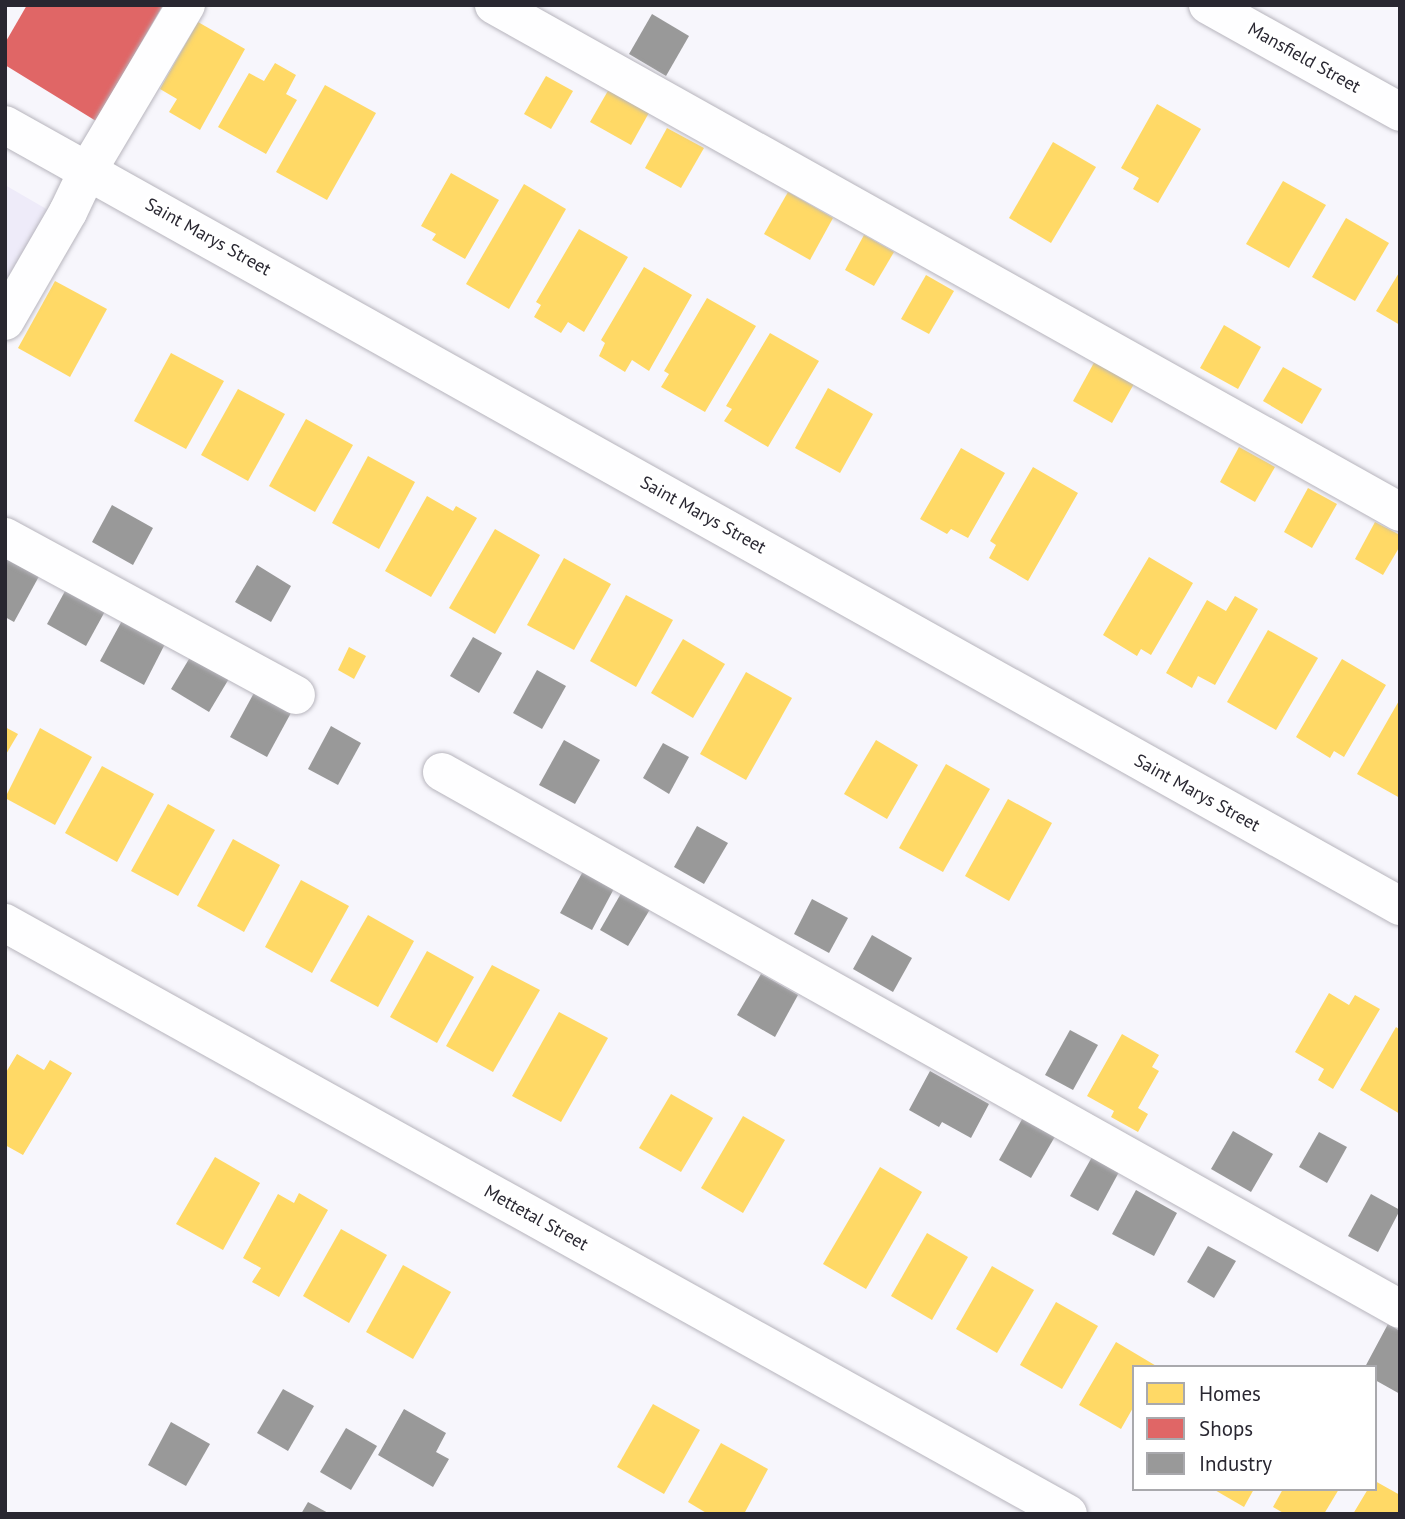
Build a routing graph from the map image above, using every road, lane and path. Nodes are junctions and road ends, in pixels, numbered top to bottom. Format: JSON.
{"nodes":[{"id":1,"x":186,"y":5,"type":"edge"},
{"id":2,"x":494,"y":5,"type":"edge"},
{"id":3,"x":1208,"y":5,"type":"edge"},
{"id":4,"x":1400,"y":112,"type":"edge"},
{"id":5,"x":5,"y":125,"type":"edge"},
{"id":6,"x":88,"y":170,"type":"junction"},
{"id":7,"x":5,"y":321,"type":"edge"},
{"id":8,"x":1400,"y":512,"type":"edge"},
{"id":9,"x":5,"y":537,"type":"edge"},
{"id":10,"x":296,"y":695,"type":"dead end"},
{"id":11,"x":442,"y":772,"type":"dead end"},
{"id":12,"x":1400,"y":906,"type":"edge"},
{"id":13,"x":5,"y":923,"type":"edge"},
{"id":14,"x":1400,"y":1309,"type":"edge"},
{"id":15,"x":1068,"y":1514,"type":"edge"}],
"edges":[{"from":1,"to":6,"type":"street"},
{"from":2,"to":8,"type":"street"},
{"from":3,"to":4,"type":"street","name":"Mansfield Street"},
{"from":5,"to":6,"type":"street","name":"Saint Marys Street"},
{"from":6,"to":7,"type":"street"},
{"from":6,"to":12,"type":"street","name":"Saint Marys Street"},
{"from":9,"to":10,"type":"street"},
{"from":11,"to":14,"type":"street"},
{"from":13,"to":15,"type":"street","name":"Mettetal Street"}]}
